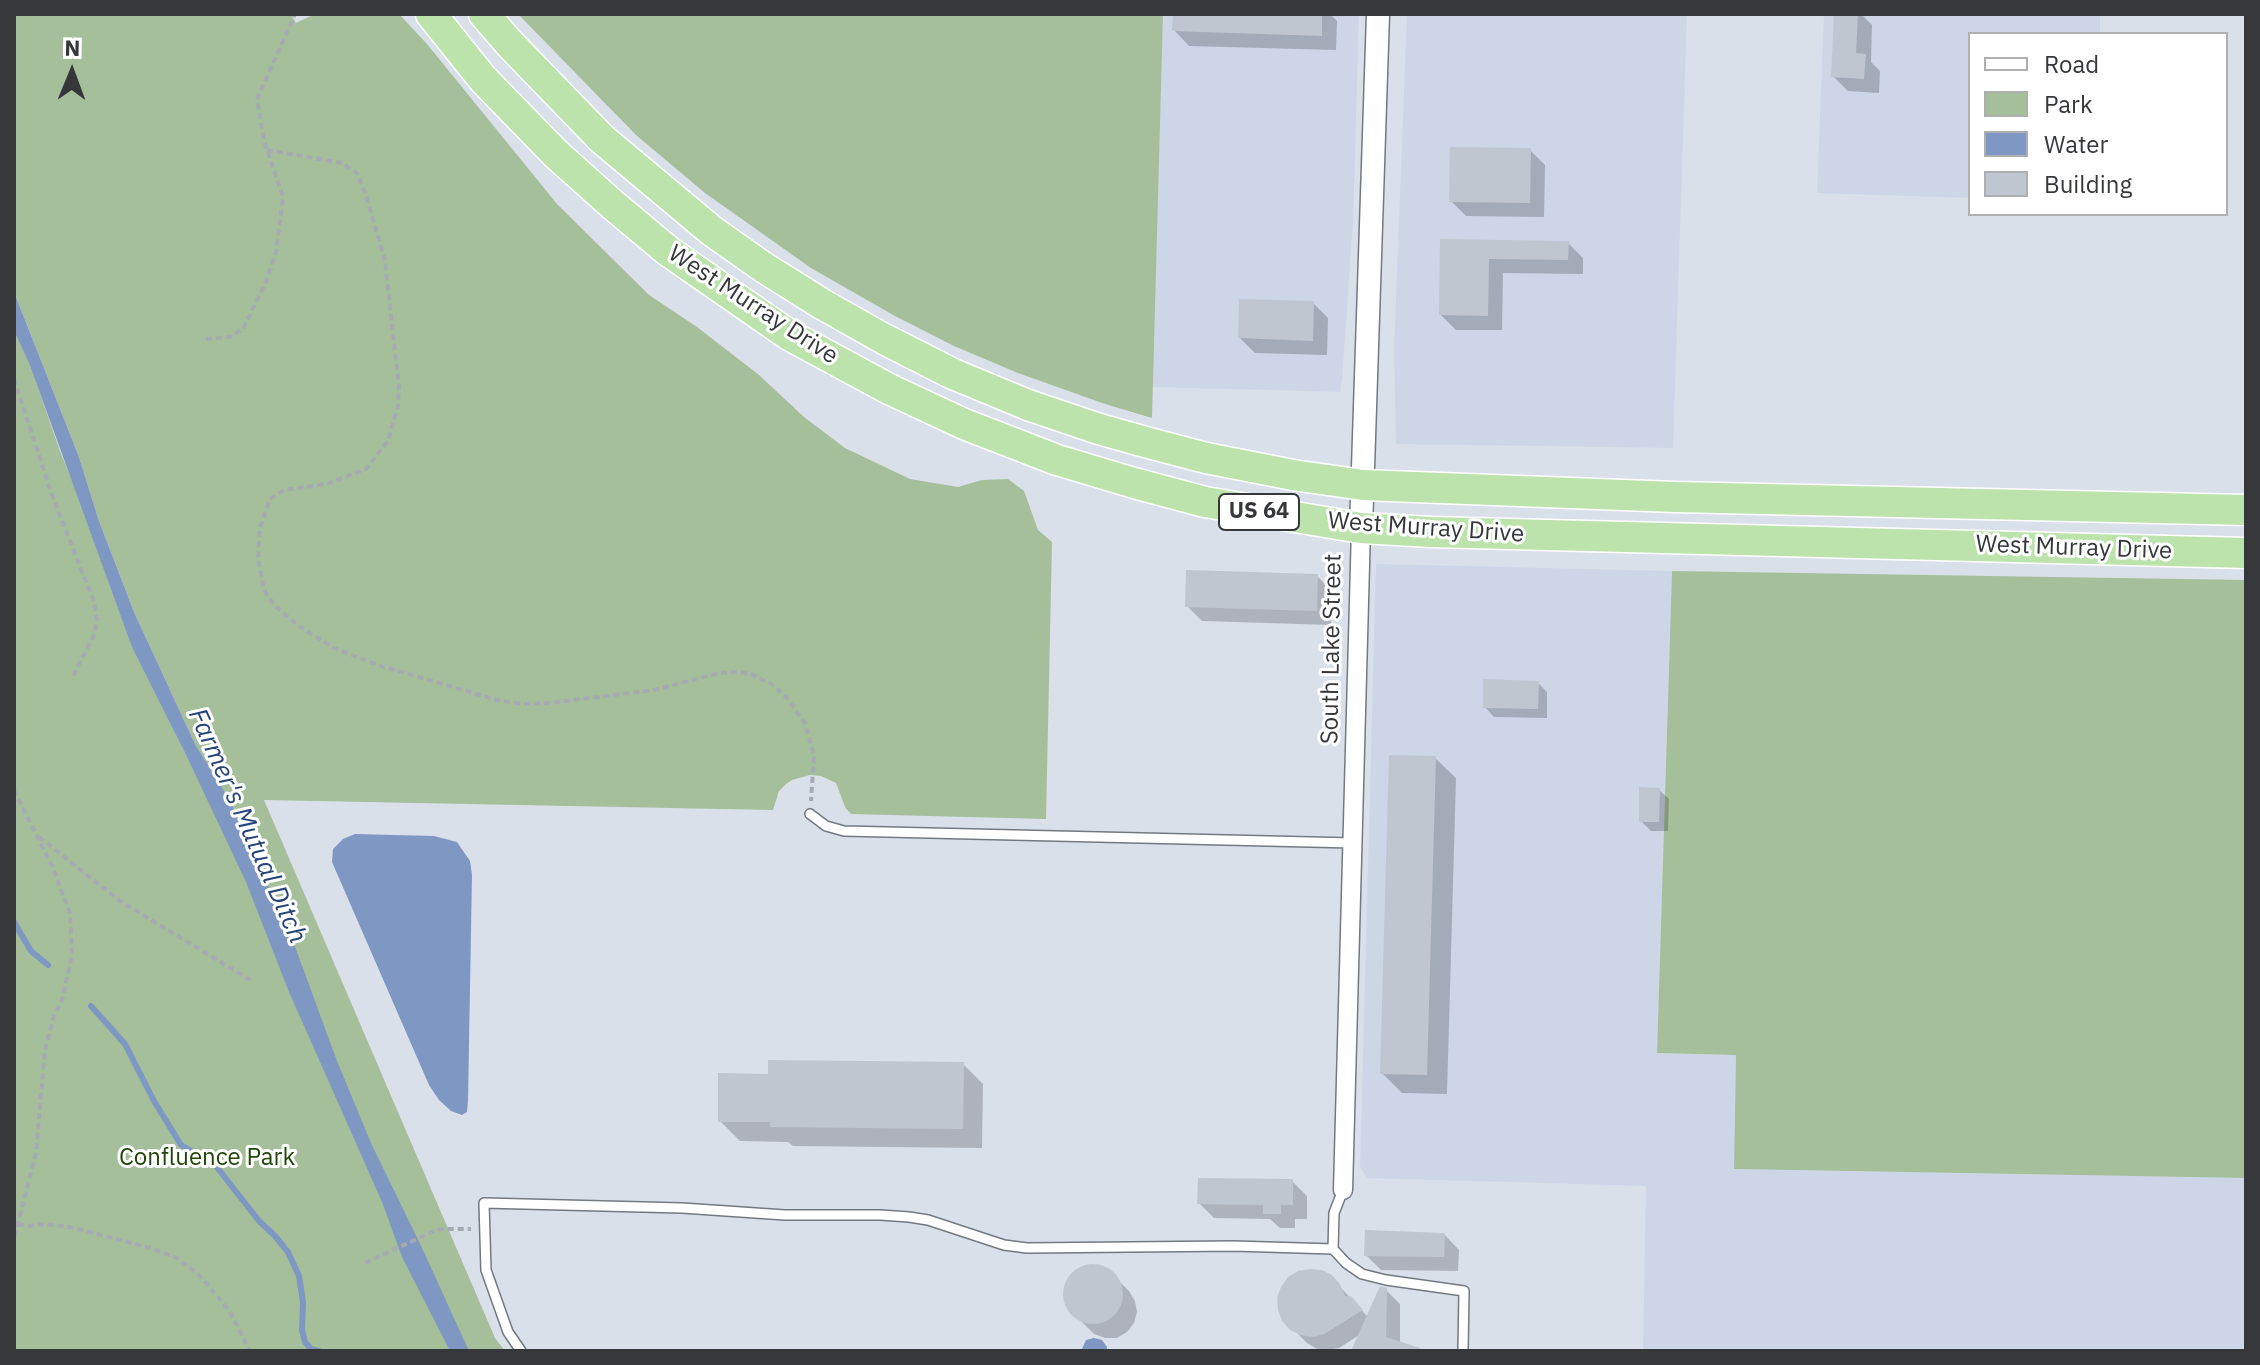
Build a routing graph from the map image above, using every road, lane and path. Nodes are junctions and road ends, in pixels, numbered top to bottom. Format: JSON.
{"nodes":[{"id":1,"x":295,"y":14,"type":"edge"},
{"id":2,"x":431,"y":14,"type":"edge"},
{"id":3,"x":484,"y":14,"type":"edge"},
{"id":4,"x":1378,"y":14,"type":"edge"},
{"id":5,"x":267,"y":150,"type":"junction"},
{"id":6,"x":206,"y":339,"type":"dead end"},
{"id":7,"x":14,"y":379,"type":"edge"},
{"id":8,"x":1363,"y":485,"type":"junction"},
{"id":9,"x":2246,"y":510,"type":"edge"},
{"id":10,"x":1361,"y":528,"type":"junction"},
{"id":11,"x":2246,"y":553,"type":"edge"},
{"id":12,"x":72,"y":678,"type":"dead end"},
{"id":13,"x":14,"y":790,"type":"edge"},
{"id":14,"x":810,"y":814,"type":"joint"},
{"id":15,"x":36,"y":835,"type":"junction"},
{"id":16,"x":1353,"y":843,"type":"junction"},
{"id":17,"x":252,"y":981,"type":"dead end"},
{"id":18,"x":1343,"y":1190,"type":"joint"},
{"id":19,"x":18,"y":1224,"type":"junction"},
{"id":20,"x":485,"y":1229,"type":"junction"},
{"id":21,"x":14,"y":1239,"type":"edge"},
{"id":22,"x":1333,"y":1249,"type":"junction"},
{"id":23,"x":365,"y":1263,"type":"dead end"},
{"id":24,"x":250,"y":1351,"type":"edge"},
{"id":25,"x":521,"y":1351,"type":"edge"},
{"id":26,"x":1463,"y":1351,"type":"edge"}],
"edges":[{"from":1,"to":5,"type":"path"},
{"from":2,"to":10,"type":"highway","name":"West Murray Drive","number":"US 64"},
{"from":3,"to":8,"type":"highway","name":"West Murray Drive","number":"US 64"},
{"from":4,"to":8,"type":"street","name":"South Lake Street"},
{"from":5,"to":6,"type":"path"},
{"from":5,"to":14,"type":"path"},
{"from":7,"to":12,"type":"path"},
{"from":8,"to":9,"type":"highway","name":"West Murray Drive","number":"US 64"},
{"from":8,"to":10,"type":"street","name":"South Lake Street"},
{"from":10,"to":11,"type":"highway","name":"West Murray Drive","number":"US 64"},
{"from":10,"to":16,"type":"street","name":"South Lake Street"},
{"from":13,"to":15,"type":"path"},
{"from":14,"to":16,"type":"lane"},
{"from":15,"to":17,"type":"path"},
{"from":15,"to":19,"type":"path"},
{"from":16,"to":18,"type":"street","name":"South Lake Street"},
{"from":18,"to":22,"type":"lane"},
{"from":19,"to":21,"type":"path"},
{"from":19,"to":24,"type":"path"},
{"from":20,"to":22,"type":"lane"},
{"from":20,"to":23,"type":"path"},
{"from":20,"to":25,"type":"lane"},
{"from":22,"to":26,"type":"lane"}]}
